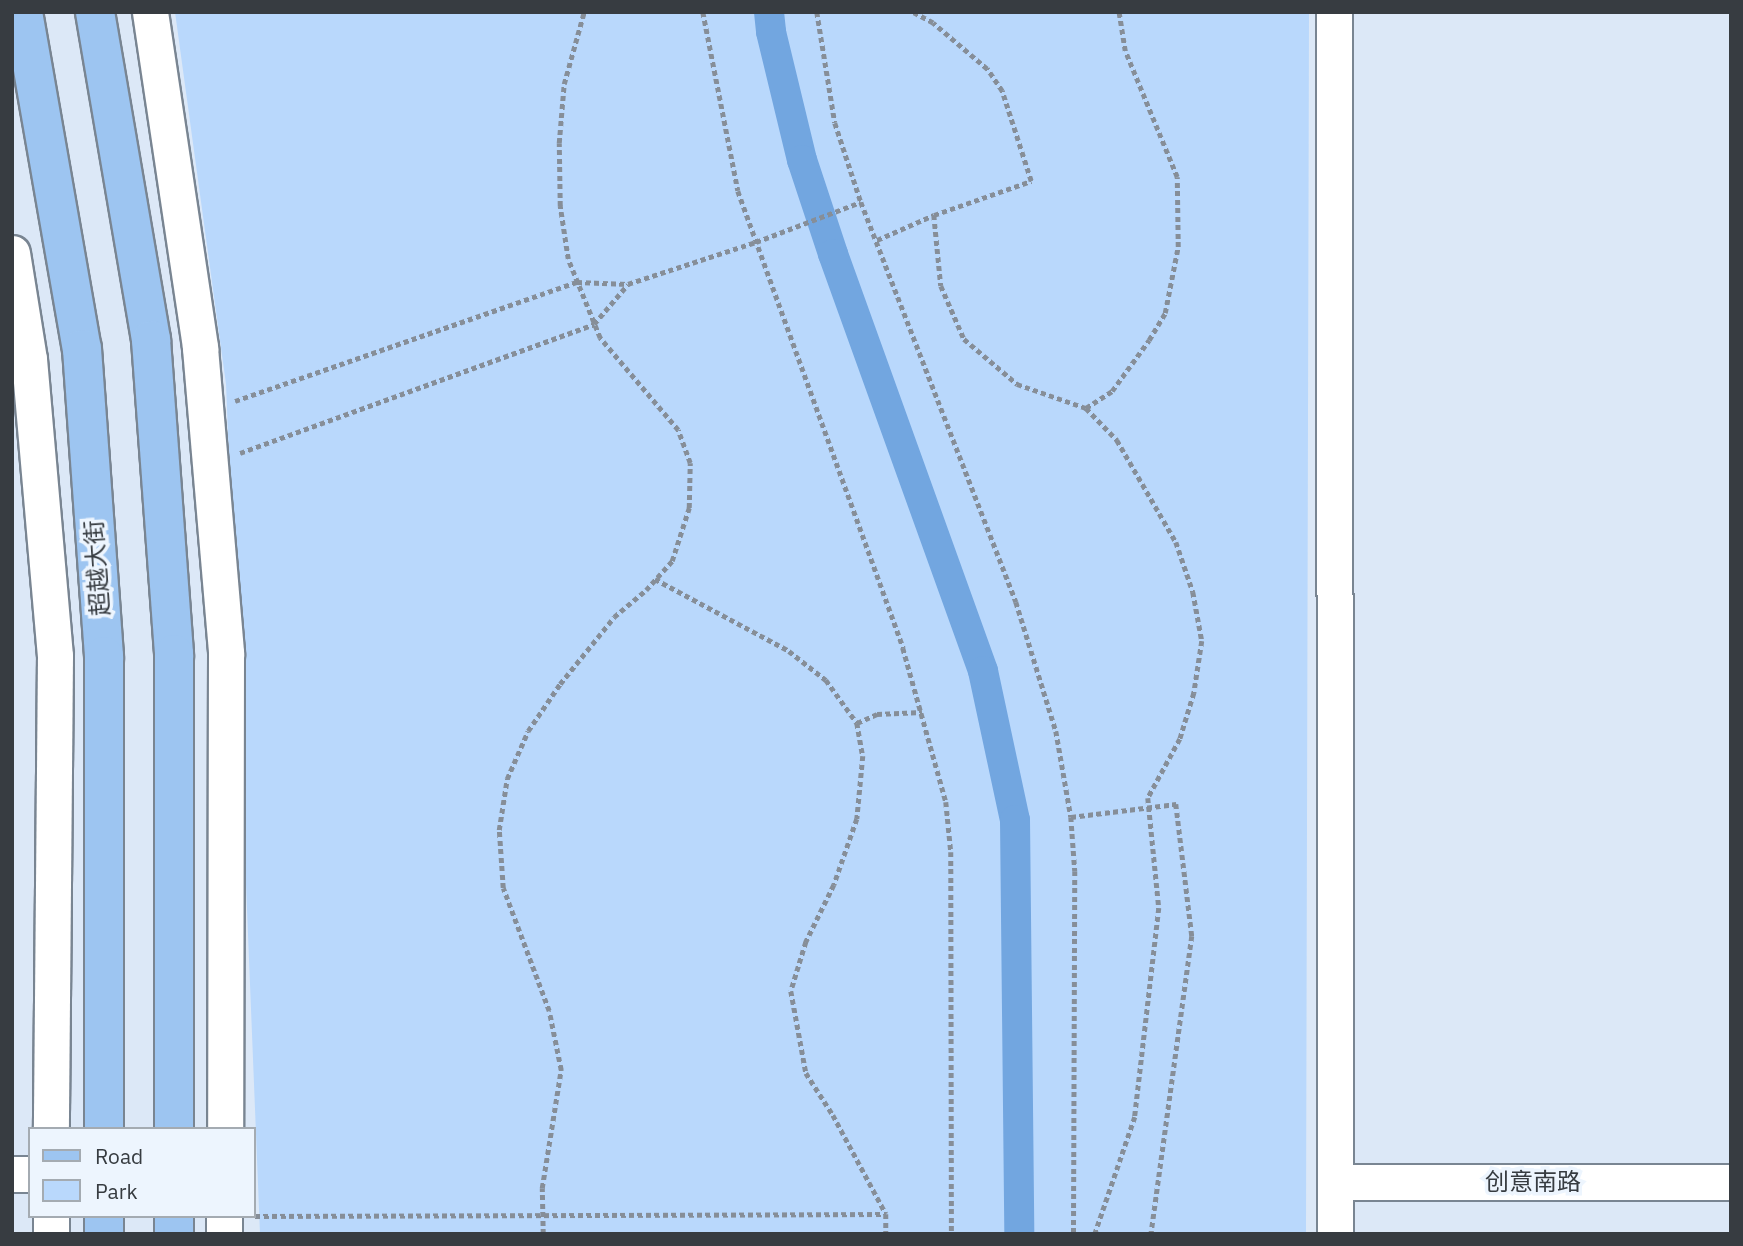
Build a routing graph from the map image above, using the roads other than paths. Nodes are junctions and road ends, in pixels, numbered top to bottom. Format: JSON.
{"nodes":[{"id":1,"x":23,"y":12,"type":"edge"},
{"id":2,"x":96,"y":12,"type":"edge"},
{"id":3,"x":150,"y":12,"type":"edge"},
{"id":4,"x":1334,"y":12,"type":"edge"},
{"id":5,"x":12,"y":253,"type":"edge"},
{"id":6,"x":51,"y":1127,"type":"edge"},
{"id":7,"x":104,"y":1127,"type":"edge"},
{"id":8,"x":174,"y":1127,"type":"edge"},
{"id":9,"x":225,"y":1127,"type":"edge"},
{"id":10,"x":1336,"y":1182,"type":"junction"},
{"id":11,"x":1731,"y":1182,"type":"edge"},
{"id":12,"x":1335,"y":1234,"type":"edge"}],
"edges":[{"from":1,"to":7,"type":"main road","name":"超越大街"},
{"from":2,"to":8,"type":"main road"},
{"from":3,"to":9,"type":"street"},
{"from":4,"to":10,"type":"street"},
{"from":5,"to":6,"type":"street"},
{"from":10,"to":11,"type":"street","name":"创意南路"},
{"from":10,"to":12,"type":"street"}]}
